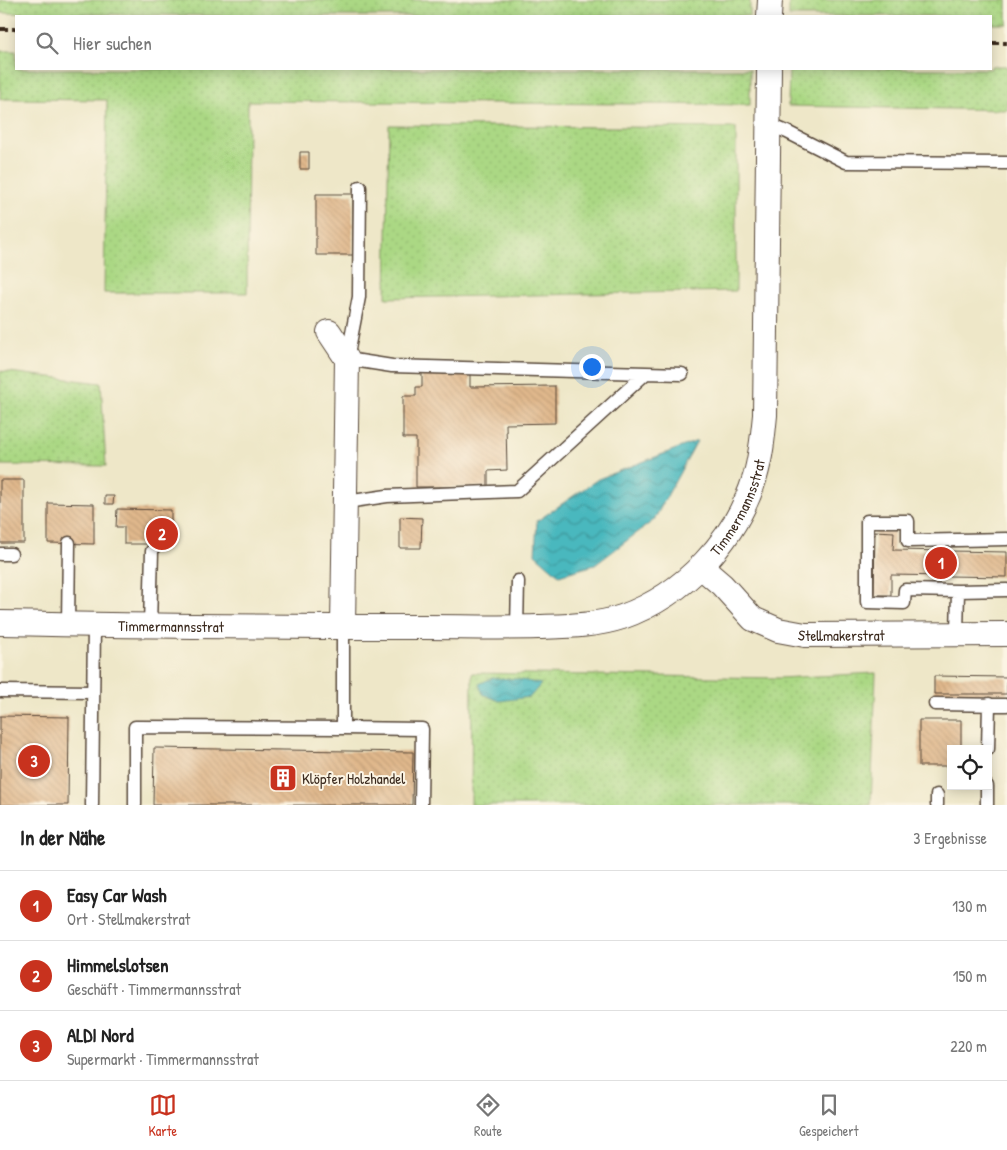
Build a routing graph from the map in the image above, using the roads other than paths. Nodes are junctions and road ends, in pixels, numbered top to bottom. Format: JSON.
{"nodes":[{"id":1,"x":770,"y":0,"type":"edge"},
{"id":2,"x":770,"y":15,"type":"edge"},
{"id":3,"x":769,"y":70,"type":"edge"},
{"id":4,"x":769,"y":115,"type":"junction"},
{"id":5,"x":1007,"y":163,"type":"edge"},
{"id":6,"x":360,"y":187,"type":"dead end"},
{"id":7,"x":329,"y":332,"type":"dead end"},
{"id":8,"x":347,"y":359,"type":"junction"},
{"id":9,"x":645,"y":374,"type":"junction"},
{"id":10,"x":682,"y":374,"type":"dead end"},
{"id":11,"x":346,"y":502,"type":"junction"},
{"id":12,"x":1007,"y":539,"type":"edge"},
{"id":13,"x":69,"y":543,"type":"dead end"},
{"id":14,"x":152,"y":551,"type":"dead end"},
{"id":15,"x":701,"y":567,"type":"junction"},
{"id":16,"x":518,"y":581,"type":"dead end"},
{"id":17,"x":958,"y":590,"type":"junction"},
{"id":18,"x":1007,"y":590,"type":"edge"},
{"id":19,"x":0,"y":623,"type":"edge"},
{"id":20,"x":68,"y":624,"type":"junction"},
{"id":21,"x":94,"y":624,"type":"junction"},
{"id":22,"x":150,"y":624,"type":"junction"},
{"id":23,"x":344,"y":627,"type":"junction"},
{"id":24,"x":517,"y":628,"type":"junction"},
{"id":25,"x":957,"y":634,"type":"junction"},
{"id":26,"x":1007,"y":634,"type":"edge"},
{"id":27,"x":0,"y":691,"type":"edge"},
{"id":28,"x":93,"y":692,"type":"junction"},
{"id":29,"x":935,"y":704,"type":"dead end"},
{"id":30,"x":989,"y":704,"type":"junction"},
{"id":31,"x":1007,"y":704,"type":"edge"},
{"id":32,"x":343,"y":728,"type":"junction"},
{"id":33,"x":988,"y":745,"type":"edge"},
{"id":34,"x":987,"y":790,"type":"edge"},
{"id":35,"x":92,"y":805,"type":"edge"},
{"id":36,"x":135,"y":805,"type":"edge"},
{"id":37,"x":421,"y":805,"type":"edge"},
{"id":38,"x":986,"y":805,"type":"edge"}],
"edges":[{"from":1,"to":2,"type":"street"},
{"from":3,"to":4,"type":"street","name":"Timmermannsstrat"},
{"from":4,"to":5,"type":"lane"},
{"from":4,"to":15,"type":"street","name":"Timmermannsstrat"},
{"from":6,"to":8,"type":"lane"},
{"from":7,"to":8,"type":"street"},
{"from":8,"to":9,"type":"lane"},
{"from":8,"to":11,"type":"street"},
{"from":9,"to":10,"type":"lane"},
{"from":9,"to":11,"type":"lane"},
{"from":11,"to":23,"type":"street"},
{"from":12,"to":17,"type":"lane"},
{"from":13,"to":20,"type":"lane"},
{"from":14,"to":22,"type":"lane"},
{"from":15,"to":24,"type":"street","name":"Timmermannsstrat"},
{"from":15,"to":25,"type":"street","name":"Stellmakerstrat"},
{"from":16,"to":24,"type":"lane"},
{"from":17,"to":18,"type":"lane"},
{"from":17,"to":25,"type":"lane"},
{"from":19,"to":20,"type":"street","name":"Timmermannsstrat"},
{"from":20,"to":21,"type":"street","name":"Timmermannsstrat"},
{"from":21,"to":22,"type":"street","name":"Timmermannsstrat"},
{"from":21,"to":28,"type":"lane"},
{"from":22,"to":23,"type":"street","name":"Timmermannsstrat"},
{"from":23,"to":24,"type":"street","name":"Timmermannsstrat"},
{"from":23,"to":32,"type":"lane"},
{"from":25,"to":26,"type":"street","name":"Stellmakerstrat"},
{"from":27,"to":28,"type":"lane"},
{"from":28,"to":35,"type":"lane"},
{"from":29,"to":30,"type":"lane"},
{"from":30,"to":31,"type":"lane"},
{"from":30,"to":33,"type":"lane"},
{"from":32,"to":36,"type":"lane"},
{"from":32,"to":37,"type":"lane"},
{"from":34,"to":38,"type":"lane"}]}
